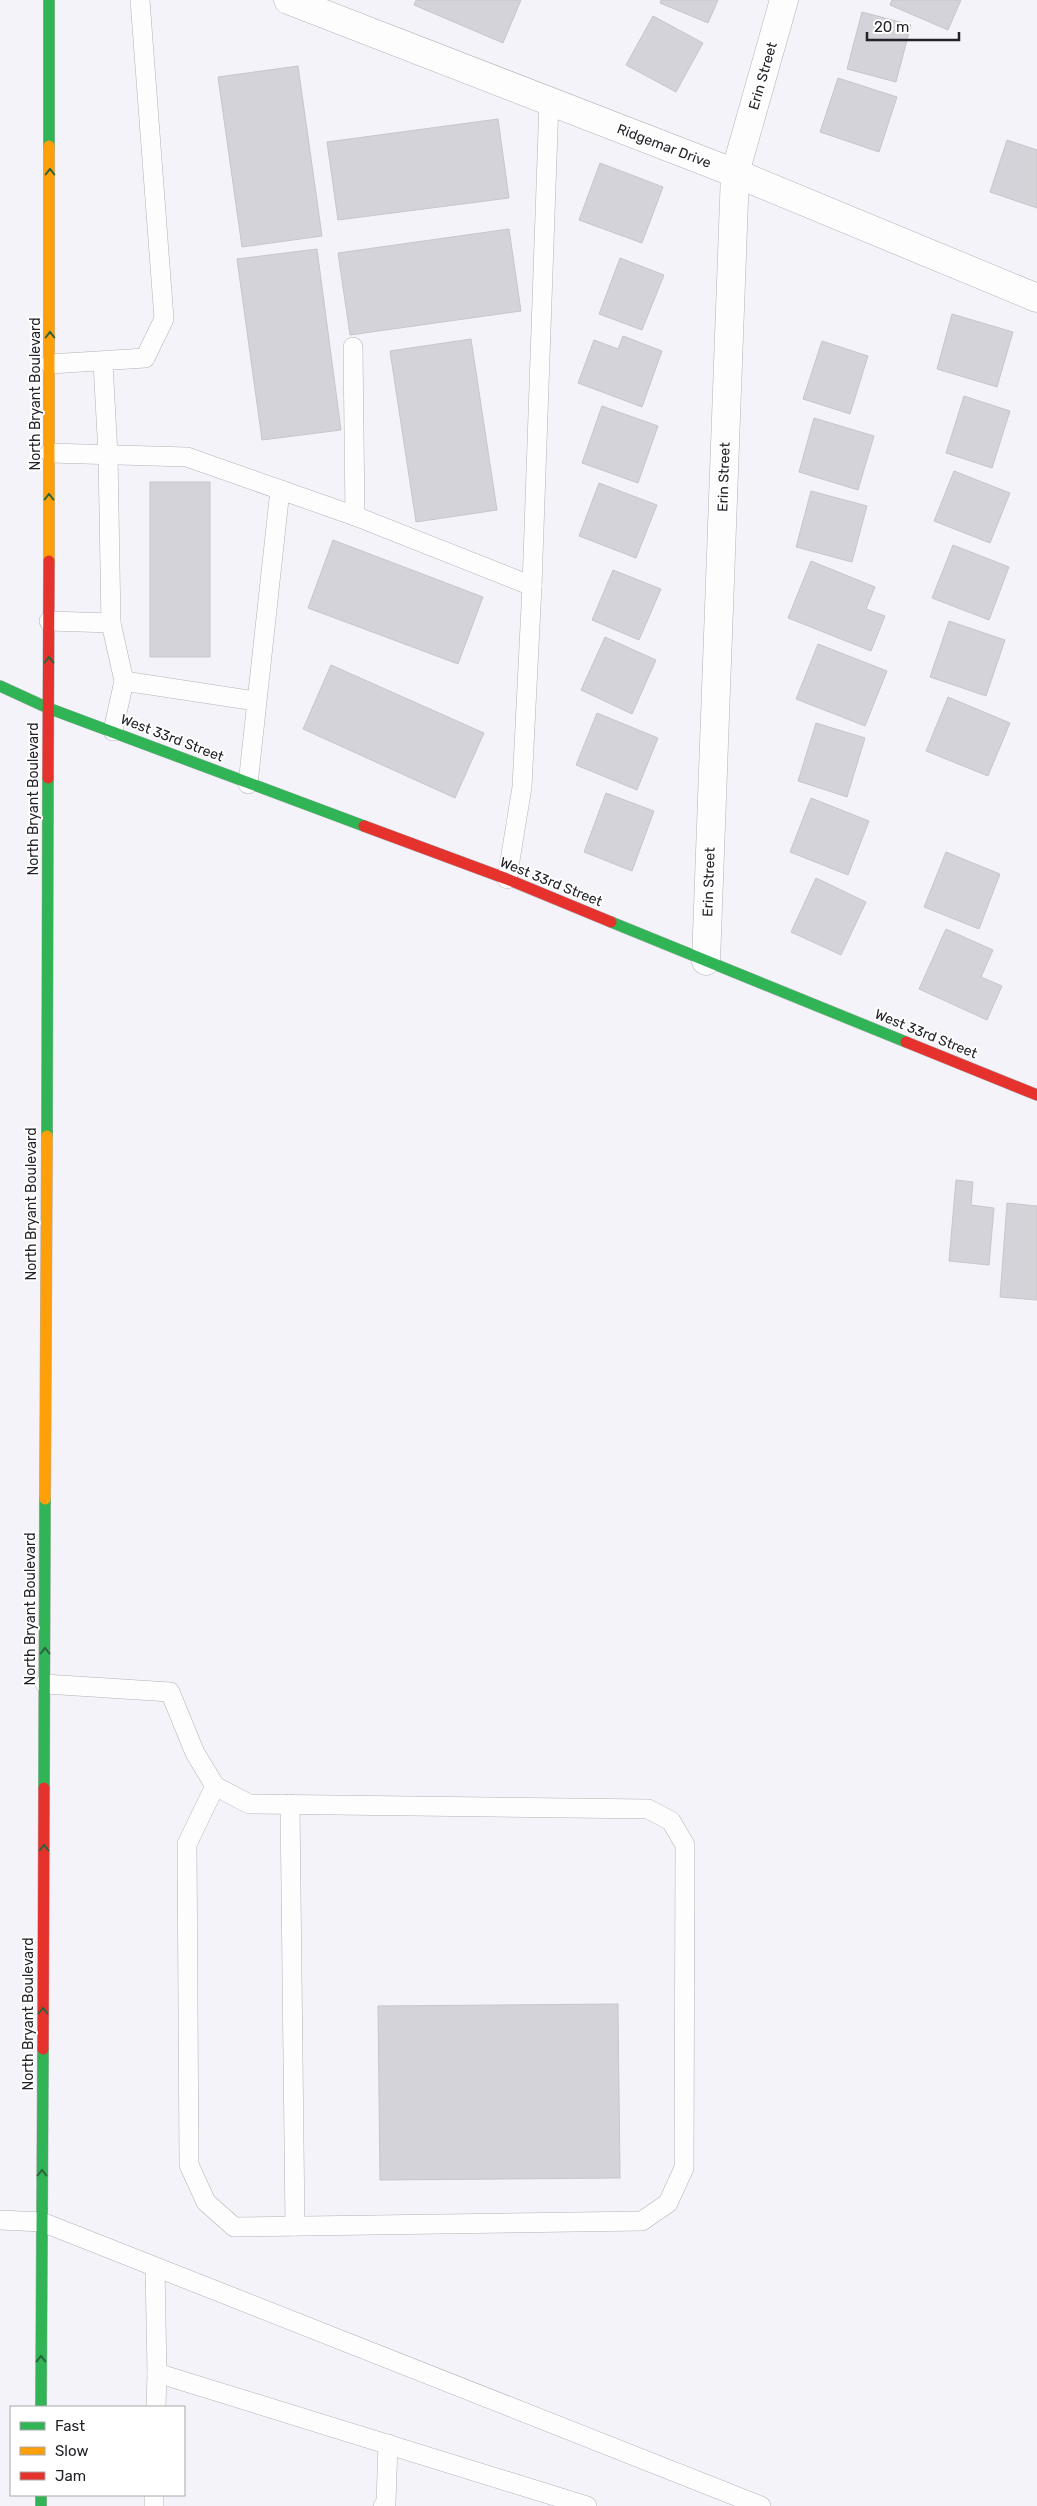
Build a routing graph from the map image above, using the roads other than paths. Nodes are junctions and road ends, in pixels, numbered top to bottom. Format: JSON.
{"nodes":[{"id":1,"x":49,"y":0,"type":"edge"},
{"id":2,"x":140,"y":0,"type":"edge"},
{"id":3,"x":288,"y":0,"type":"edge"},
{"id":4,"x":784,"y":0,"type":"edge"},
{"id":5,"x":549,"y":101,"type":"junction"},
{"id":6,"x":735,"y":174,"type":"junction"},
{"id":7,"x":1037,"y":298,"type":"edge"},
{"id":8,"x":353,"y":347,"type":"dead end"},
{"id":9,"x":103,"y":363,"type":"junction"},
{"id":10,"x":50,"y":364,"type":"junction"},
{"id":11,"x":50,"y":453,"type":"junction"},
{"id":12,"x":108,"y":455,"type":"junction"},
{"id":13,"x":280,"y":490,"type":"junction"},
{"id":14,"x":355,"y":516,"type":"junction"},
{"id":15,"x":532,"y":586,"type":"junction"},
{"id":16,"x":49,"y":621,"type":"junction"},
{"id":17,"x":110,"y":622,"type":"junction"},
{"id":18,"x":124,"y":681,"type":"junction"},
{"id":19,"x":0,"y":686,"type":"edge"},
{"id":20,"x":256,"y":702,"type":"junction"},
{"id":21,"x":48,"y":708,"type":"junction"},
{"id":22,"x":113,"y":732,"type":"junction"},
{"id":23,"x":248,"y":784,"type":"junction"},
{"id":24,"x":507,"y":879,"type":"junction"},
{"id":25,"x":706,"y":961,"type":"junction"},
{"id":26,"x":1037,"y":1095,"type":"edge"},
{"id":27,"x":45,"y":1684,"type":"junction"},
{"id":28,"x":214,"y":1786,"type":"junction"},
{"id":29,"x":290,"y":1804,"type":"junction"},
{"id":30,"x":0,"y":2220,"type":"edge"},
{"id":31,"x":42,"y":2222,"type":"junction"},
{"id":32,"x":295,"y":2226,"type":"junction"},
{"id":33,"x":155,"y":2267,"type":"junction"},
{"id":34,"x":157,"y":2373,"type":"junction"},
{"id":35,"x":41,"y":2406,"type":"edge"},
{"id":36,"x":156,"y":2406,"type":"edge"},
{"id":37,"x":388,"y":2444,"type":"junction"},
{"id":38,"x":383,"y":2506,"type":"edge"},
{"id":39,"x":587,"y":2506,"type":"edge"},
{"id":40,"x":761,"y":2506,"type":"edge"}],
"edges":[{"from":10,"to":1,"type":"main road","name":"North Bryant Boulevard","one_way":true},
{"from":2,"to":9,"type":"lane"},
{"from":3,"to":5,"type":"street","name":"Ridgemar Drive"},
{"from":4,"to":6,"type":"street","name":"Erin Street"},
{"from":5,"to":6,"type":"street","name":"Ridgemar Drive"},
{"from":5,"to":15,"type":"lane"},
{"from":6,"to":7,"type":"street","name":"Ridgemar Drive"},
{"from":6,"to":25,"type":"street","name":"Erin Street"},
{"from":8,"to":14,"type":"lane"},
{"from":9,"to":10,"type":"lane"},
{"from":9,"to":12,"type":"lane"},
{"from":10,"to":11,"type":"main road","name":"North Bryant Boulevard"},
{"from":11,"to":12,"type":"lane"},
{"from":16,"to":11,"type":"main road","name":"North Bryant Boulevard","one_way":true},
{"from":12,"to":13,"type":"lane"},
{"from":12,"to":17,"type":"lane"},
{"from":13,"to":14,"type":"lane"},
{"from":13,"to":20,"type":"lane"},
{"from":14,"to":15,"type":"lane"},
{"from":15,"to":24,"type":"lane"},
{"from":16,"to":17,"type":"lane"},
{"from":21,"to":16,"type":"main road","name":"North Bryant Boulevard","one_way":true},
{"from":17,"to":18,"type":"lane"},
{"from":18,"to":20,"type":"lane"},
{"from":18,"to":22,"type":"lane"},
{"from":19,"to":21,"type":"main road","name":"West 33rd Street"},
{"from":20,"to":23,"type":"lane"},
{"from":21,"to":22,"type":"main road","name":"West 33rd Street"},
{"from":27,"to":21,"type":"main road","name":"North Bryant Boulevard","one_way":true},
{"from":22,"to":23,"type":"main road","name":"West 33rd Street"},
{"from":23,"to":24,"type":"main road","name":"West 33rd Street"},
{"from":24,"to":25,"type":"main road","name":"West 33rd Street"},
{"from":25,"to":26,"type":"main road","name":"West 33rd Street"},
{"from":27,"to":28,"type":"lane"},
{"from":31,"to":27,"type":"main road","name":"North Bryant Boulevard","one_way":true},
{"from":28,"to":29,"type":"lane"},
{"from":28,"to":32,"type":"lane"},
{"from":29,"to":32,"type":"lane"},
{"from":29,"to":32,"type":"lane"},
{"from":30,"to":31,"type":"lane"},
{"from":31,"to":33,"type":"lane"},
{"from":35,"to":31,"type":"main road","name":"North Bryant Boulevard","one_way":true},
{"from":33,"to":34,"type":"lane"},
{"from":33,"to":40,"type":"lane"},
{"from":34,"to":36,"type":"lane"},
{"from":34,"to":37,"type":"lane"},
{"from":37,"to":38,"type":"lane"},
{"from":37,"to":39,"type":"lane"}]}
